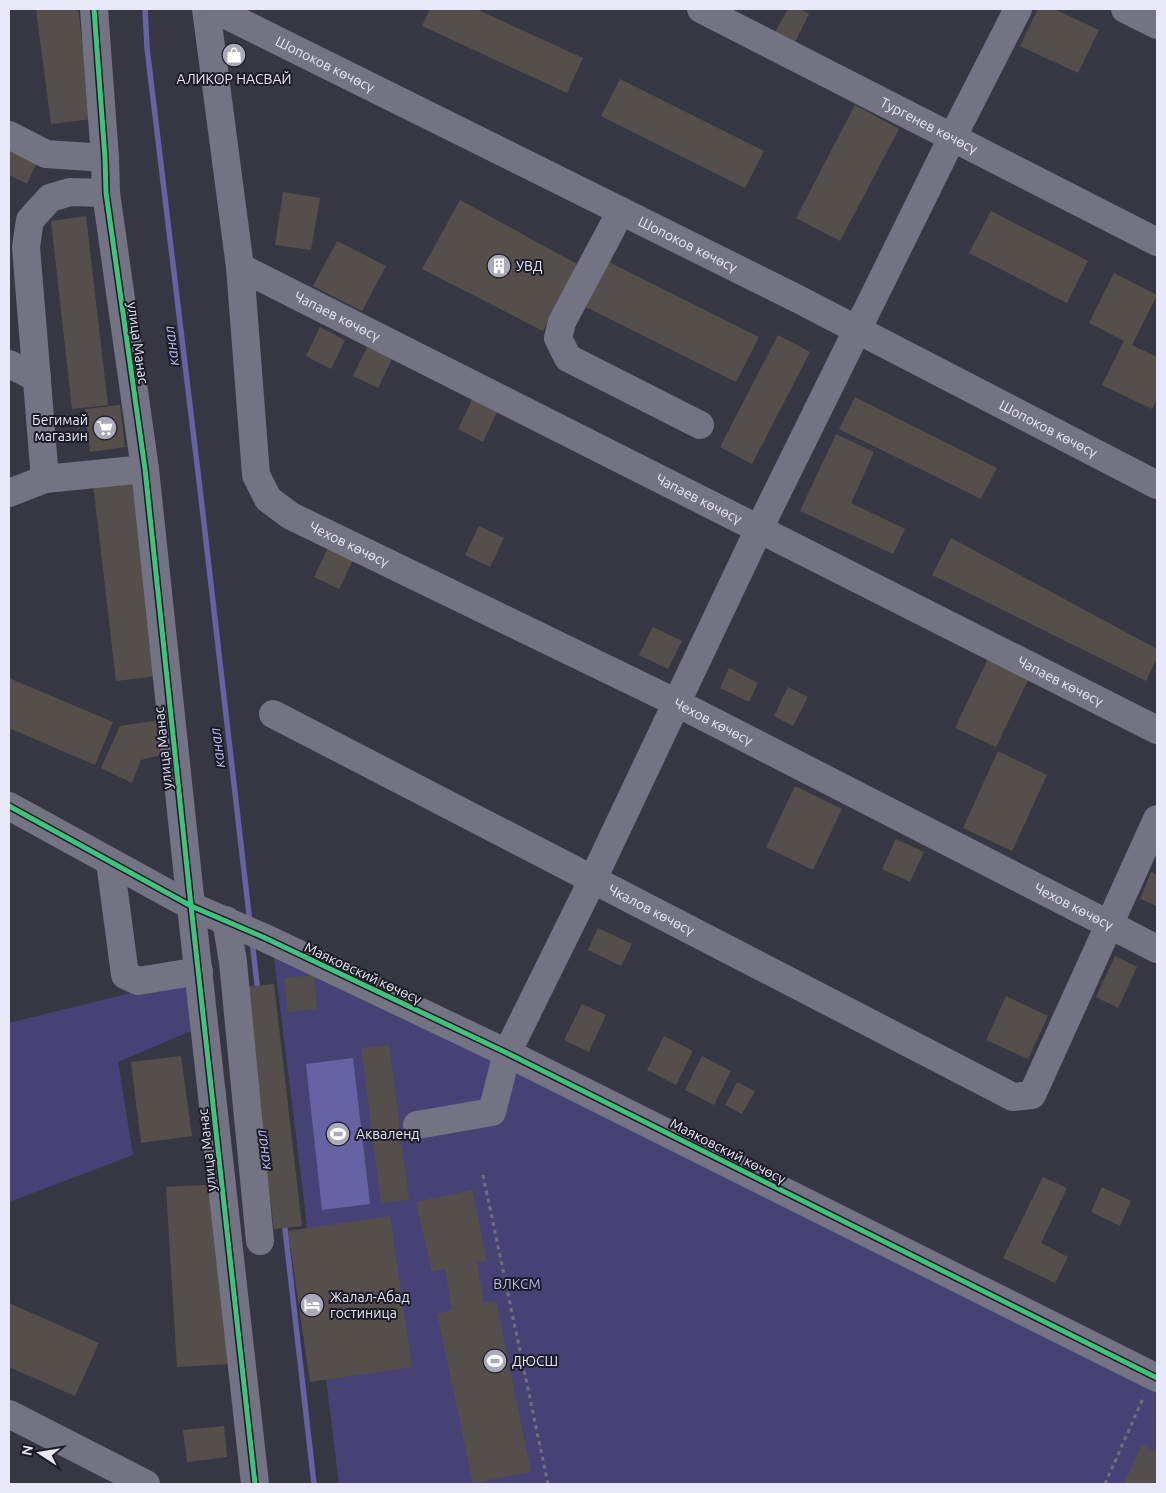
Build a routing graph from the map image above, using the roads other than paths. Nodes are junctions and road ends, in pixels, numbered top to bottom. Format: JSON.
{"nodes":[{"id":1,"x":94,"y":9,"type":"edge"},
{"id":2,"x":206,"y":9,"type":"edge"},
{"id":3,"x":701,"y":9,"type":"edge"},
{"id":4,"x":1018,"y":9,"type":"edge"},
{"id":5,"x":1125,"y":9,"type":"edge"},
{"id":6,"x":230,"y":12,"type":"edge"},
{"id":7,"x":1157,"y":25,"type":"edge"},
{"id":8,"x":9,"y":135,"type":"edge"},
{"id":9,"x":952,"y":137,"type":"junction"},
{"id":10,"x":105,"y":158,"type":"junction"},
{"id":11,"x":106,"y":193,"type":"junction"},
{"id":12,"x":621,"y":211,"type":"junction"},
{"id":13,"x":1157,"y":242,"type":"edge"},
{"id":14,"x":240,"y":267,"type":"junction"},
{"id":15,"x":857,"y":330,"type":"junction"},
{"id":16,"x":9,"y":364,"type":"edge"},
{"id":17,"x":37,"y":378,"type":"junction"},
{"id":18,"x":700,"y":424,"type":"dead end"},
{"id":19,"x":145,"y":469,"type":"junction"},
{"id":20,"x":45,"y":479,"type":"junction"},
{"id":21,"x":1157,"y":485,"type":"edge"},
{"id":22,"x":9,"y":493,"type":"edge"},
{"id":23,"x":759,"y":529,"type":"junction"},
{"id":24,"x":677,"y":703,"type":"junction"},
{"id":25,"x":273,"y":714,"type":"dead end"},
{"id":26,"x":1157,"y":730,"type":"edge"},
{"id":27,"x":9,"y":806,"type":"edge"},
{"id":28,"x":1157,"y":819,"type":"edge"},
{"id":29,"x":110,"y":862,"type":"junction"},
{"id":30,"x":593,"y":879,"type":"junction"},
{"id":31,"x":191,"y":906,"type":"junction"},
{"id":32,"x":229,"y":922,"type":"junction"},
{"id":33,"x":1108,"y":925,"type":"junction"},
{"id":34,"x":1157,"y":949,"type":"edge"},
{"id":35,"x":198,"y":971,"type":"junction"},
{"id":36,"x":507,"y":1053,"type":"junction"},
{"id":37,"x":417,"y":1125,"type":"dead end"},
{"id":38,"x":260,"y":1241,"type":"dead end"},
{"id":39,"x":1156,"y":1374,"type":"edge"},
{"id":40,"x":9,"y":1414,"type":"edge"},
{"id":41,"x":146,"y":1484,"type":"edge"},
{"id":42,"x":255,"y":1484,"type":"edge"}],
"edges":[{"from":1,"to":10,"type":"street","name":"улица Манас"},
{"from":2,"to":14,"type":"street"},
{"from":3,"to":9,"type":"street","name":"Тургенев көчөсү"},
{"from":4,"to":9,"type":"street"},
{"from":5,"to":7,"type":"street"},
{"from":6,"to":12,"type":"street","name":"Шопоков көчөсү"},
{"from":8,"to":10,"type":"street"},
{"from":9,"to":13,"type":"street","name":"Тургенев көчөсү"},
{"from":9,"to":15,"type":"street"},
{"from":10,"to":11,"type":"street","name":"улица Манас"},
{"from":11,"to":17,"type":"street"},
{"from":11,"to":19,"type":"street","name":"улица Манас"},
{"from":12,"to":15,"type":"street","name":"Шопоков көчөсү"},
{"from":12,"to":18,"type":"street"},
{"from":14,"to":23,"type":"street","name":"Чапаев көчөсү"},
{"from":14,"to":24,"type":"street","name":"Чехов көчөсү"},
{"from":15,"to":21,"type":"street","name":"Шопоков көчөсү"},
{"from":15,"to":23,"type":"street"},
{"from":16,"to":17,"type":"street"},
{"from":17,"to":20,"type":"street"},
{"from":19,"to":20,"type":"street"},
{"from":19,"to":31,"type":"street","name":"улица Манас"},
{"from":20,"to":22,"type":"street"},
{"from":23,"to":24,"type":"street"},
{"from":23,"to":26,"type":"street","name":"Чапаев көчөсү"},
{"from":24,"to":30,"type":"street"},
{"from":24,"to":33,"type":"street","name":"Чехов көчөсү"},
{"from":25,"to":30,"type":"street","name":"Чкалов көчөсү"},
{"from":27,"to":29,"type":"street"},
{"from":28,"to":33,"type":"street"},
{"from":29,"to":31,"type":"street"},
{"from":29,"to":35,"type":"street"},
{"from":30,"to":33,"type":"street","name":"Чкалов көчөсү"},
{"from":30,"to":36,"type":"street"},
{"from":31,"to":32,"type":"street","name":"Маяковский көчөсү"},
{"from":31,"to":35,"type":"street","name":"улица Манас"},
{"from":32,"to":36,"type":"street","name":"Маяковский көчөсү"},
{"from":32,"to":38,"type":"street"},
{"from":33,"to":34,"type":"street","name":"Чехов көчөсү"},
{"from":35,"to":42,"type":"street","name":"улица Манас"},
{"from":36,"to":37,"type":"street"},
{"from":36,"to":39,"type":"street","name":"Маяковский көчөсү"},
{"from":40,"to":41,"type":"street"}]}
